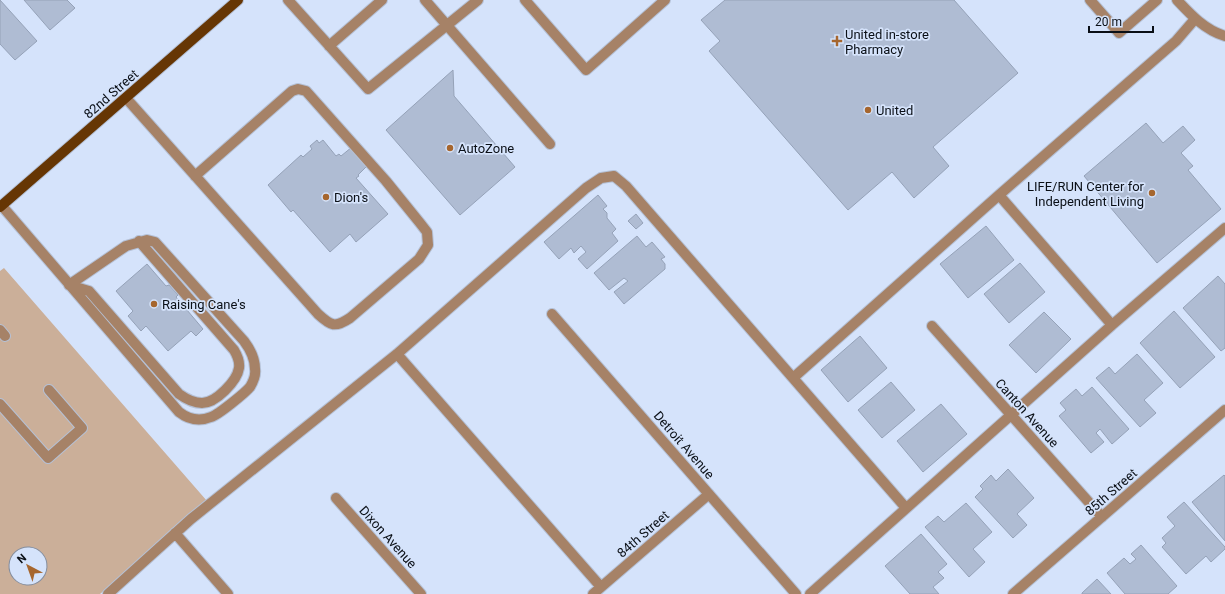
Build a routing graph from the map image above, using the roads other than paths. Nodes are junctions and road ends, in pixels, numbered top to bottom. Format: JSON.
{"nodes":[{"id":1,"x":238,"y":0,"type":"edge"},
{"id":2,"x":288,"y":0,"type":"edge"},
{"id":3,"x":382,"y":0,"type":"edge"},
{"id":4,"x":425,"y":0,"type":"edge"},
{"id":5,"x":478,"y":0,"type":"edge"},
{"id":6,"x":525,"y":0,"type":"edge"},
{"id":7,"x":665,"y":0,"type":"edge"},
{"id":8,"x":1090,"y":0,"type":"edge"},
{"id":9,"x":1157,"y":0,"type":"edge"},
{"id":10,"x":1177,"y":0,"type":"edge"},
{"id":11,"x":1195,"y":19,"type":"junction"},
{"id":12,"x":447,"y":25,"type":"junction"},
{"id":13,"x":1225,"y":36,"type":"edge"},
{"id":14,"x":329,"y":46,"type":"junction"},
{"id":15,"x":126,"y":98,"type":"junction"},
{"id":16,"x":550,"y":144,"type":"dead end"},
{"id":17,"x":195,"y":176,"type":"junction"},
{"id":18,"x":999,"y":195,"type":"junction"},
{"id":19,"x":1,"y":206,"type":"edge"},
{"id":20,"x":1225,"y":228,"type":"edge"},
{"id":21,"x":139,"y":241,"type":"junction"},
{"id":22,"x":69,"y":285,"type":"junction"},
{"id":23,"x":552,"y":314,"type":"dead end"},
{"id":24,"x":1112,"y":325,"type":"junction"},
{"id":25,"x":932,"y":326,"type":"dead end"},
{"id":26,"x":397,"y":354,"type":"junction"},
{"id":27,"x":793,"y":378,"type":"junction"},
{"id":28,"x":49,"y":390,"type":"dead end"},
{"id":29,"x":0,"y":404,"type":"edge"},
{"id":30,"x":1224,"y":412,"type":"edge"},
{"id":31,"x":1011,"y":415,"type":"junction"},
{"id":32,"x":709,"y":494,"type":"junction"},
{"id":33,"x":336,"y":498,"type":"dead end"},
{"id":34,"x":906,"y":508,"type":"junction"},
{"id":35,"x":1102,"y":517,"type":"junction"},
{"id":36,"x":175,"y":533,"type":"junction"},
{"id":37,"x":601,"y":587,"type":"junction"},
{"id":38,"x":108,"y":594,"type":"edge"},
{"id":39,"x":228,"y":594,"type":"edge"},
{"id":40,"x":421,"y":594,"type":"edge"},
{"id":41,"x":593,"y":594,"type":"edge"},
{"id":42,"x":796,"y":594,"type":"edge"},
{"id":43,"x":810,"y":594,"type":"edge"},
{"id":44,"x":1014,"y":594,"type":"edge"}],
"edges":[{"from":1,"to":15,"type":"main road","name":"82nd Street"},
{"from":2,"to":14,"type":"street"},
{"from":3,"to":14,"type":"street"},
{"from":4,"to":12,"type":"street"},
{"from":5,"to":12,"type":"street"},
{"from":6,"to":7,"type":"street"},
{"from":8,"to":9,"type":"street"},
{"from":10,"to":11,"type":"street"},
{"from":11,"to":13,"type":"street"},
{"from":11,"to":18,"type":"street"},
{"from":12,"to":14,"type":"street"},
{"from":12,"to":16,"type":"street"},
{"from":15,"to":17,"type":"street"},
{"from":15,"to":19,"type":"main road","name":"82nd Street"},
{"from":17,"to":17,"type":"street"},
{"from":18,"to":24,"type":"street"},
{"from":18,"to":27,"type":"street"},
{"from":19,"to":22,"type":"street"},
{"from":20,"to":24,"type":"street"},
{"from":21,"to":22,"type":"street"},
{"from":21,"to":22,"type":"street"},
{"from":21,"to":22,"type":"street"},
{"from":23,"to":32,"type":"street","name":"Detroit Avenue"},
{"from":24,"to":31,"type":"street"},
{"from":25,"to":31,"type":"street","name":"Canton Avenue"},
{"from":26,"to":27,"type":"street"},
{"from":26,"to":36,"type":"street"},
{"from":26,"to":37,"type":"street"},
{"from":27,"to":34,"type":"street"},
{"from":28,"to":29,"type":"street"},
{"from":30,"to":35,"type":"street","name":"85th Street"},
{"from":31,"to":34,"type":"street"},
{"from":31,"to":35,"type":"street","name":"Canton Avenue"},
{"from":32,"to":37,"type":"street","name":"84th Street"},
{"from":32,"to":42,"type":"street","name":"Detroit Avenue"},
{"from":33,"to":40,"type":"street","name":"Dixon Avenue"},
{"from":34,"to":43,"type":"street"},
{"from":35,"to":44,"type":"street","name":"85th Street"},
{"from":36,"to":38,"type":"street"},
{"from":36,"to":39,"type":"street"},
{"from":37,"to":41,"type":"street","name":"84th Street"}]}
